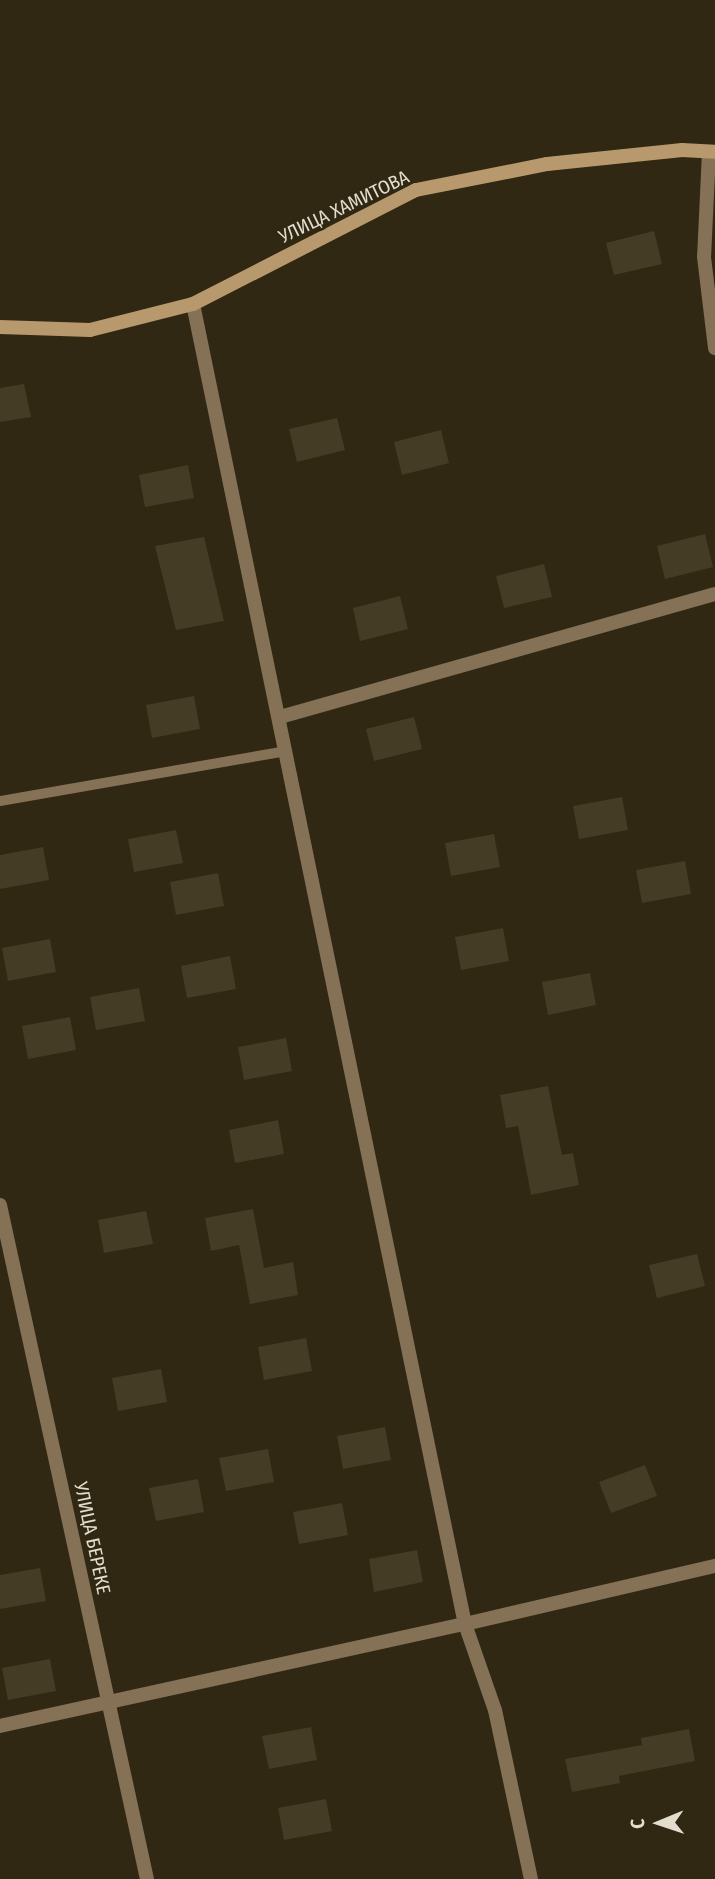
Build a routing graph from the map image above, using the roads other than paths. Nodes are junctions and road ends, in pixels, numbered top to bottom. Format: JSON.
{"nodes":[{"id":1,"x":712,"y":152,"type":"edge"},
{"id":2,"x":193,"y":304,"type":"junction"},
{"id":3,"x":0,"y":327,"type":"edge"},
{"id":4,"x":715,"y":348,"type":"edge"},
{"id":5,"x":715,"y":594,"type":"edge"},
{"id":6,"x":280,"y":717,"type":"junction"},
{"id":7,"x":287,"y":751,"type":"junction"},
{"id":8,"x":0,"y":801,"type":"edge"},
{"id":9,"x":0,"y":1205,"type":"edge"},
{"id":10,"x":715,"y":1566,"type":"edge"},
{"id":11,"x":465,"y":1624,"type":"junction"},
{"id":12,"x":108,"y":1702,"type":"junction"},
{"id":13,"x":0,"y":1726,"type":"edge"},
{"id":14,"x":147,"y":1879,"type":"edge"},
{"id":15,"x":531,"y":1879,"type":"edge"}],
"edges":[{"from":1,"to":2,"type":"street","name":"УЛИЦА ХАМИТОВА"},
{"from":1,"to":4,"type":"street"},
{"from":2,"to":3,"type":"street","name":"УЛИЦА ХАМИТОВА"},
{"from":2,"to":6,"type":"street"},
{"from":5,"to":6,"type":"street"},
{"from":6,"to":7,"type":"street"},
{"from":7,"to":8,"type":"lane"},
{"from":7,"to":11,"type":"street"},
{"from":9,"to":12,"type":"street","name":"УЛИЦА БЕРЕКЕ"},
{"from":10,"to":11,"type":"street"},
{"from":11,"to":12,"type":"street"},
{"from":11,"to":15,"type":"street"},
{"from":12,"to":13,"type":"street"},
{"from":12,"to":14,"type":"street","name":"УЛИЦА БЕРЕКЕ"}]}
